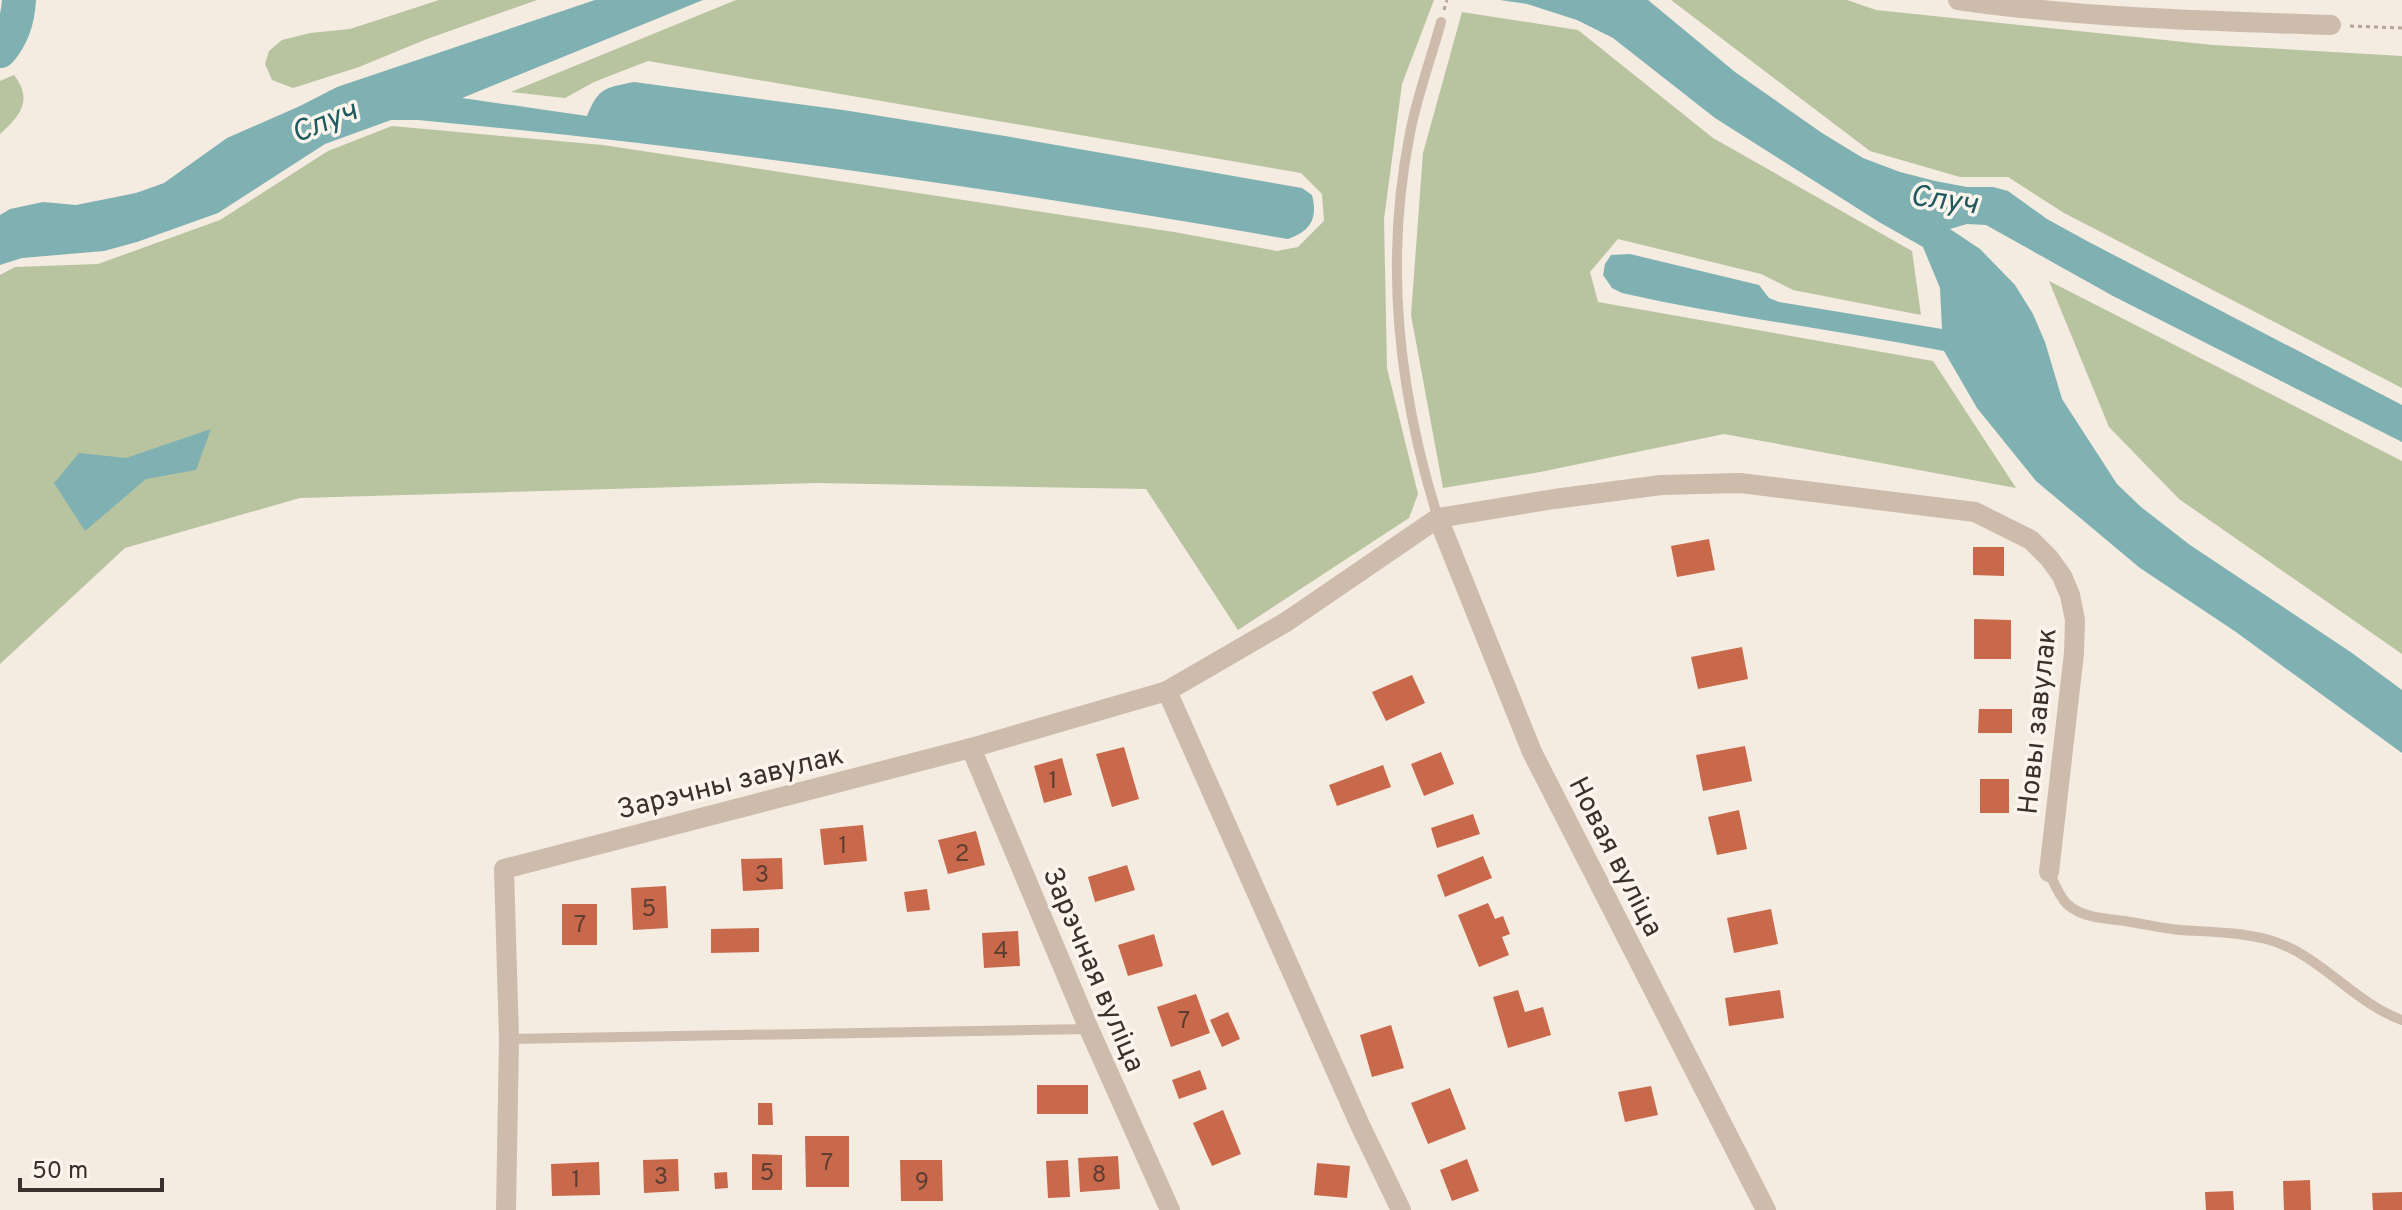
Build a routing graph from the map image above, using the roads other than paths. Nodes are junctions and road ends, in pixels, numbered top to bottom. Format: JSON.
{"nodes":[{"id":1,"x":1958,"y":0,"type":"edge"},
{"id":2,"x":1441,"y":22,"type":"dead end"},
{"id":3,"x":2331,"y":25,"type":"road end"},
{"id":4,"x":1438,"y":518,"type":"junction"},
{"id":5,"x":1167,"y":691,"type":"junction"},
{"id":6,"x":971,"y":748,"type":"junction"},
{"id":7,"x":2049,"y":872,"type":"joint"},
{"id":8,"x":2402,"y":1020,"type":"edge"},
{"id":9,"x":1089,"y":1029,"type":"junction"},
{"id":10,"x":509,"y":1039,"type":"junction"},
{"id":11,"x":506,"y":1210,"type":"edge"},
{"id":12,"x":1170,"y":1210,"type":"edge"},
{"id":13,"x":1401,"y":1210,"type":"edge"},
{"id":14,"x":1766,"y":1210,"type":"edge"}],
"edges":[{"from":1,"to":3,"type":"street"},
{"from":2,"to":4,"type":"lane"},
{"from":4,"to":5,"type":"street","name":"Зарэчны завулак"},
{"from":4,"to":7,"type":"street","name":"Новы завулак"},
{"from":4,"to":14,"type":"street","name":"Новая вуліца"},
{"from":5,"to":6,"type":"street","name":"Зарэчны завулак"},
{"from":5,"to":13,"type":"street"},
{"from":6,"to":9,"type":"street","name":"Зарэчная вуліца"},
{"from":6,"to":10,"type":"street","name":"Зарэчны завулак"},
{"from":7,"to":8,"type":"lane"},
{"from":9,"to":10,"type":"lane"},
{"from":9,"to":12,"type":"street","name":"Зарэчная вуліца"},
{"from":10,"to":11,"type":"street"}]}
